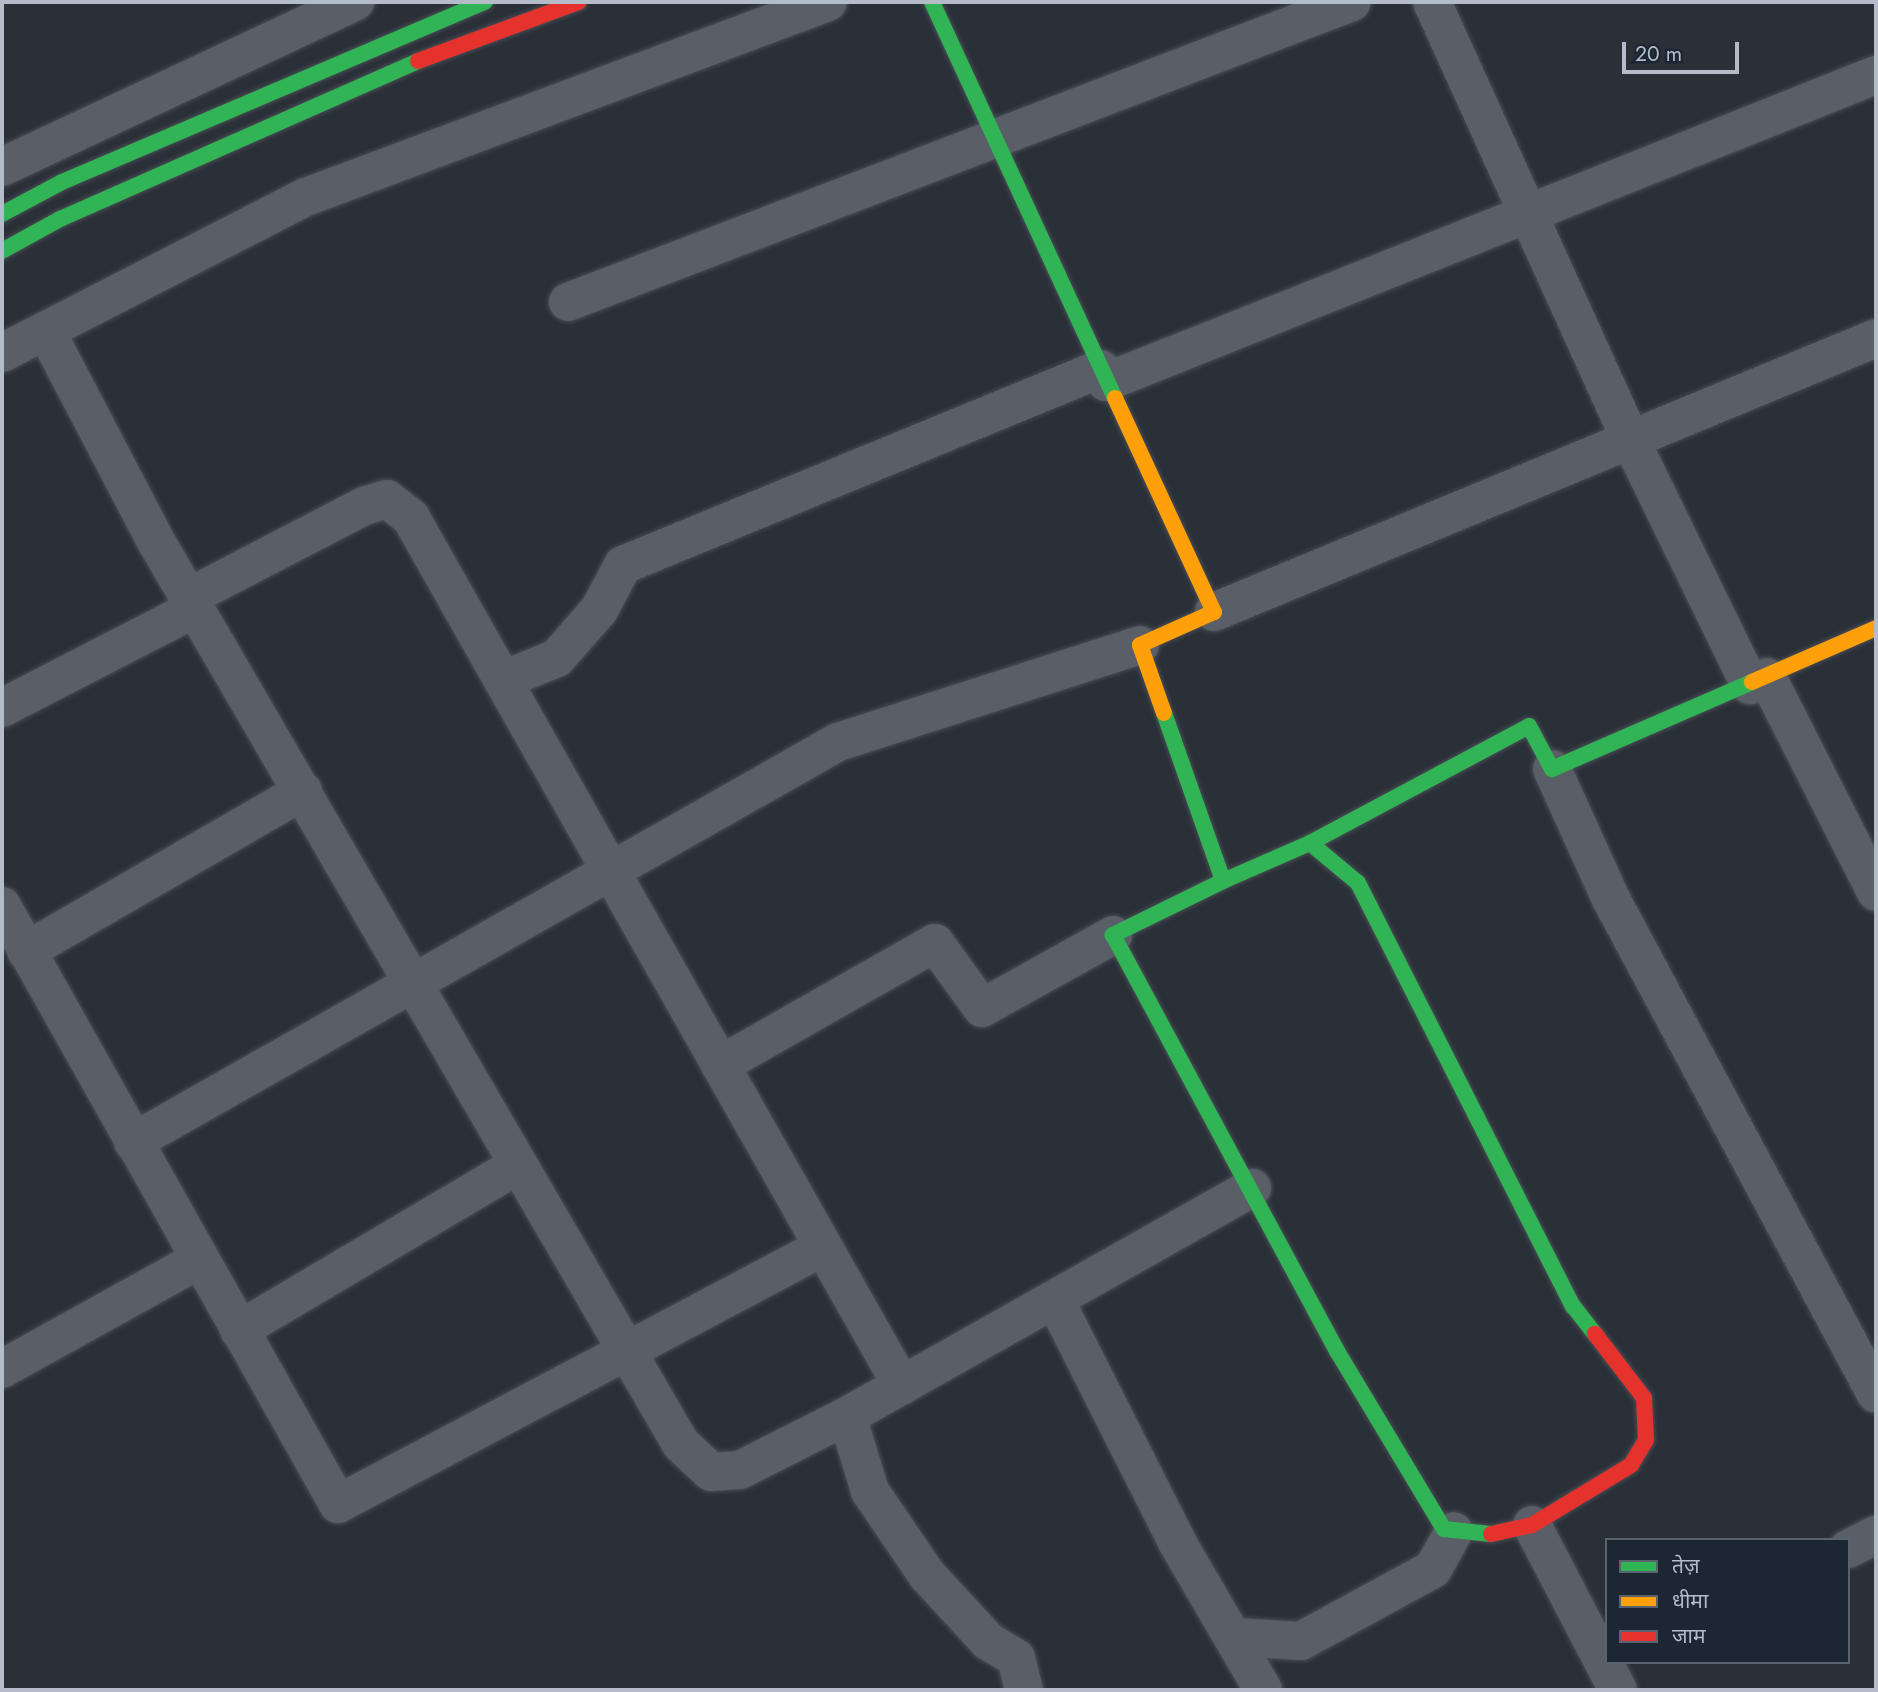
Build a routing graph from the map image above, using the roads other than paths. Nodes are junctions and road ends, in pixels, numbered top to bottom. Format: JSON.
{"nodes":[{"id":1,"x":355,"y":2,"type":"edge"},
{"id":2,"x":485,"y":2,"type":"edge"},
{"id":3,"x":578,"y":2,"type":"edge"},
{"id":4,"x":828,"y":2,"type":"edge"},
{"id":5,"x":932,"y":2,"type":"edge"},
{"id":6,"x":1352,"y":2,"type":"edge"},
{"id":7,"x":1432,"y":2,"type":"edge"},
{"id":8,"x":1876,"y":75,"type":"edge"},
{"id":9,"x":996,"y":144,"type":"junction"},
{"id":10,"x":2,"y":167,"type":"edge"},
{"id":11,"x":1531,"y":210,"type":"junction"},
{"id":12,"x":2,"y":214,"type":"edge"},
{"id":13,"x":2,"y":251,"type":"edge"},
{"id":14,"x":568,"y":302,"type":"dead end"},
{"id":15,"x":46,"y":331,"type":"junction"},
{"id":16,"x":1876,"y":338,"type":"edge"},
{"id":17,"x":2,"y":354,"type":"edge"},
{"id":18,"x":1103,"y":375,"type":"junction"},
{"id":19,"x":1630,"y":439,"type":"junction"},
{"id":20,"x":192,"y":602,"type":"junction"},
{"id":21,"x":1214,"y":612,"type":"junction"},
{"id":22,"x":1876,"y":628,"type":"edge"},
{"id":23,"x":1140,"y":645,"type":"junction"},
{"id":24,"x":503,"y":680,"type":"junction"},
{"id":25,"x":1759,"y":681,"type":"junction"},
{"id":26,"x":2,"y":708,"type":"edge"},
{"id":27,"x":1552,"y":769,"type":"junction"},
{"id":28,"x":303,"y":791,"type":"junction"},
{"id":29,"x":1310,"y":843,"type":"junction"},
{"id":30,"x":606,"y":870,"type":"junction"},
{"id":31,"x":1223,"y":881,"type":"junction"},
{"id":32,"x":1876,"y":892,"type":"edge"},
{"id":33,"x":2,"y":906,"type":"edge"},
{"id":34,"x":1113,"y":935,"type":"junction"},
{"id":35,"x":26,"y":951,"type":"junction"},
{"id":36,"x":413,"y":980,"type":"junction"},
{"id":37,"x":720,"y":1065,"type":"junction"},
{"id":38,"x":133,"y":1142,"type":"junction"},
{"id":39,"x":516,"y":1166,"type":"junction"},
{"id":40,"x":1252,"y":1188,"type":"junction"},
{"id":41,"x":823,"y":1247,"type":"junction"},
{"id":42,"x":199,"y":1260,"type":"junction"},
{"id":43,"x":1055,"y":1300,"type":"junction"},
{"id":44,"x":239,"y":1330,"type":"junction"},
{"id":45,"x":627,"y":1355,"type":"junction"},
{"id":46,"x":2,"y":1369,"type":"edge"},
{"id":47,"x":902,"y":1386,"type":"junction"},
{"id":48,"x":1876,"y":1394,"type":"edge"},
{"id":49,"x":847,"y":1416,"type":"junction"},
{"id":50,"x":1532,"y":1525,"type":"junction"},
{"id":51,"x":1454,"y":1531,"type":"junction"},
{"id":52,"x":1876,"y":1535,"type":"edge"},
{"id":53,"x":1850,"y":1548,"type":"edge"},
{"id":54,"x":1236,"y":1637,"type":"junction"},
{"id":55,"x":1605,"y":1654,"type":"edge"},
{"id":56,"x":1024,"y":1690,"type":"edge"},
{"id":57,"x":1263,"y":1690,"type":"edge"}],
"edges":[{"from":1,"to":10,"type":"street"},
{"from":2,"to":12,"type":"main road"},
{"from":3,"to":13,"type":"main road"},
{"from":4,"to":15,"type":"street"},
{"from":5,"to":9,"type":"main road"},
{"from":6,"to":9,"type":"street"},
{"from":7,"to":11,"type":"street"},
{"from":8,"to":11,"type":"street"},
{"from":9,"to":14,"type":"street"},
{"from":9,"to":18,"type":"main road"},
{"from":11,"to":18,"type":"street"},
{"from":11,"to":19,"type":"street"},
{"from":15,"to":17,"type":"street"},
{"from":15,"to":20,"type":"street"},
{"from":16,"to":19,"type":"street"},
{"from":18,"to":21,"type":"main road"},
{"from":18,"to":24,"type":"street"},
{"from":19,"to":21,"type":"street"},
{"from":19,"to":25,"type":"street"},
{"from":20,"to":24,"type":"street"},
{"from":20,"to":26,"type":"street"},
{"from":20,"to":28,"type":"street"},
{"from":21,"to":23,"type":"main road"},
{"from":22,"to":25,"type":"main road"},
{"from":23,"to":30,"type":"street"},
{"from":23,"to":31,"type":"main road"},
{"from":24,"to":30,"type":"street"},
{"from":25,"to":27,"type":"main road"},
{"from":25,"to":32,"type":"street"},
{"from":27,"to":29,"type":"main road"},
{"from":27,"to":48,"type":"street"},
{"from":28,"to":35,"type":"street"},
{"from":28,"to":36,"type":"street"},
{"from":29,"to":31,"type":"main road"},
{"from":29,"to":50,"type":"main road"},
{"from":30,"to":36,"type":"street"},
{"from":30,"to":37,"type":"street"},
{"from":31,"to":34,"type":"main road"},
{"from":33,"to":35,"type":"street"},
{"from":34,"to":37,"type":"street"},
{"from":34,"to":40,"type":"main road"},
{"from":35,"to":38,"type":"street"},
{"from":36,"to":38,"type":"street"},
{"from":36,"to":39,"type":"street"},
{"from":37,"to":41,"type":"street"},
{"from":38,"to":42,"type":"street"},
{"from":39,"to":44,"type":"street"},
{"from":39,"to":45,"type":"street"},
{"from":40,"to":43,"type":"street"},
{"from":40,"to":51,"type":"main road"},
{"from":41,"to":45,"type":"street"},
{"from":41,"to":47,"type":"street"},
{"from":42,"to":44,"type":"street"},
{"from":42,"to":46,"type":"street"},
{"from":43,"to":47,"type":"street"},
{"from":43,"to":54,"type":"street"},
{"from":44,"to":45,"type":"street"},
{"from":45,"to":49,"type":"street"},
{"from":47,"to":49,"type":"street"},
{"from":49,"to":56,"type":"street"},
{"from":50,"to":51,"type":"main road"},
{"from":50,"to":55,"type":"street"},
{"from":51,"to":54,"type":"street"},
{"from":52,"to":53,"type":"street"},
{"from":54,"to":57,"type":"street"}]}
